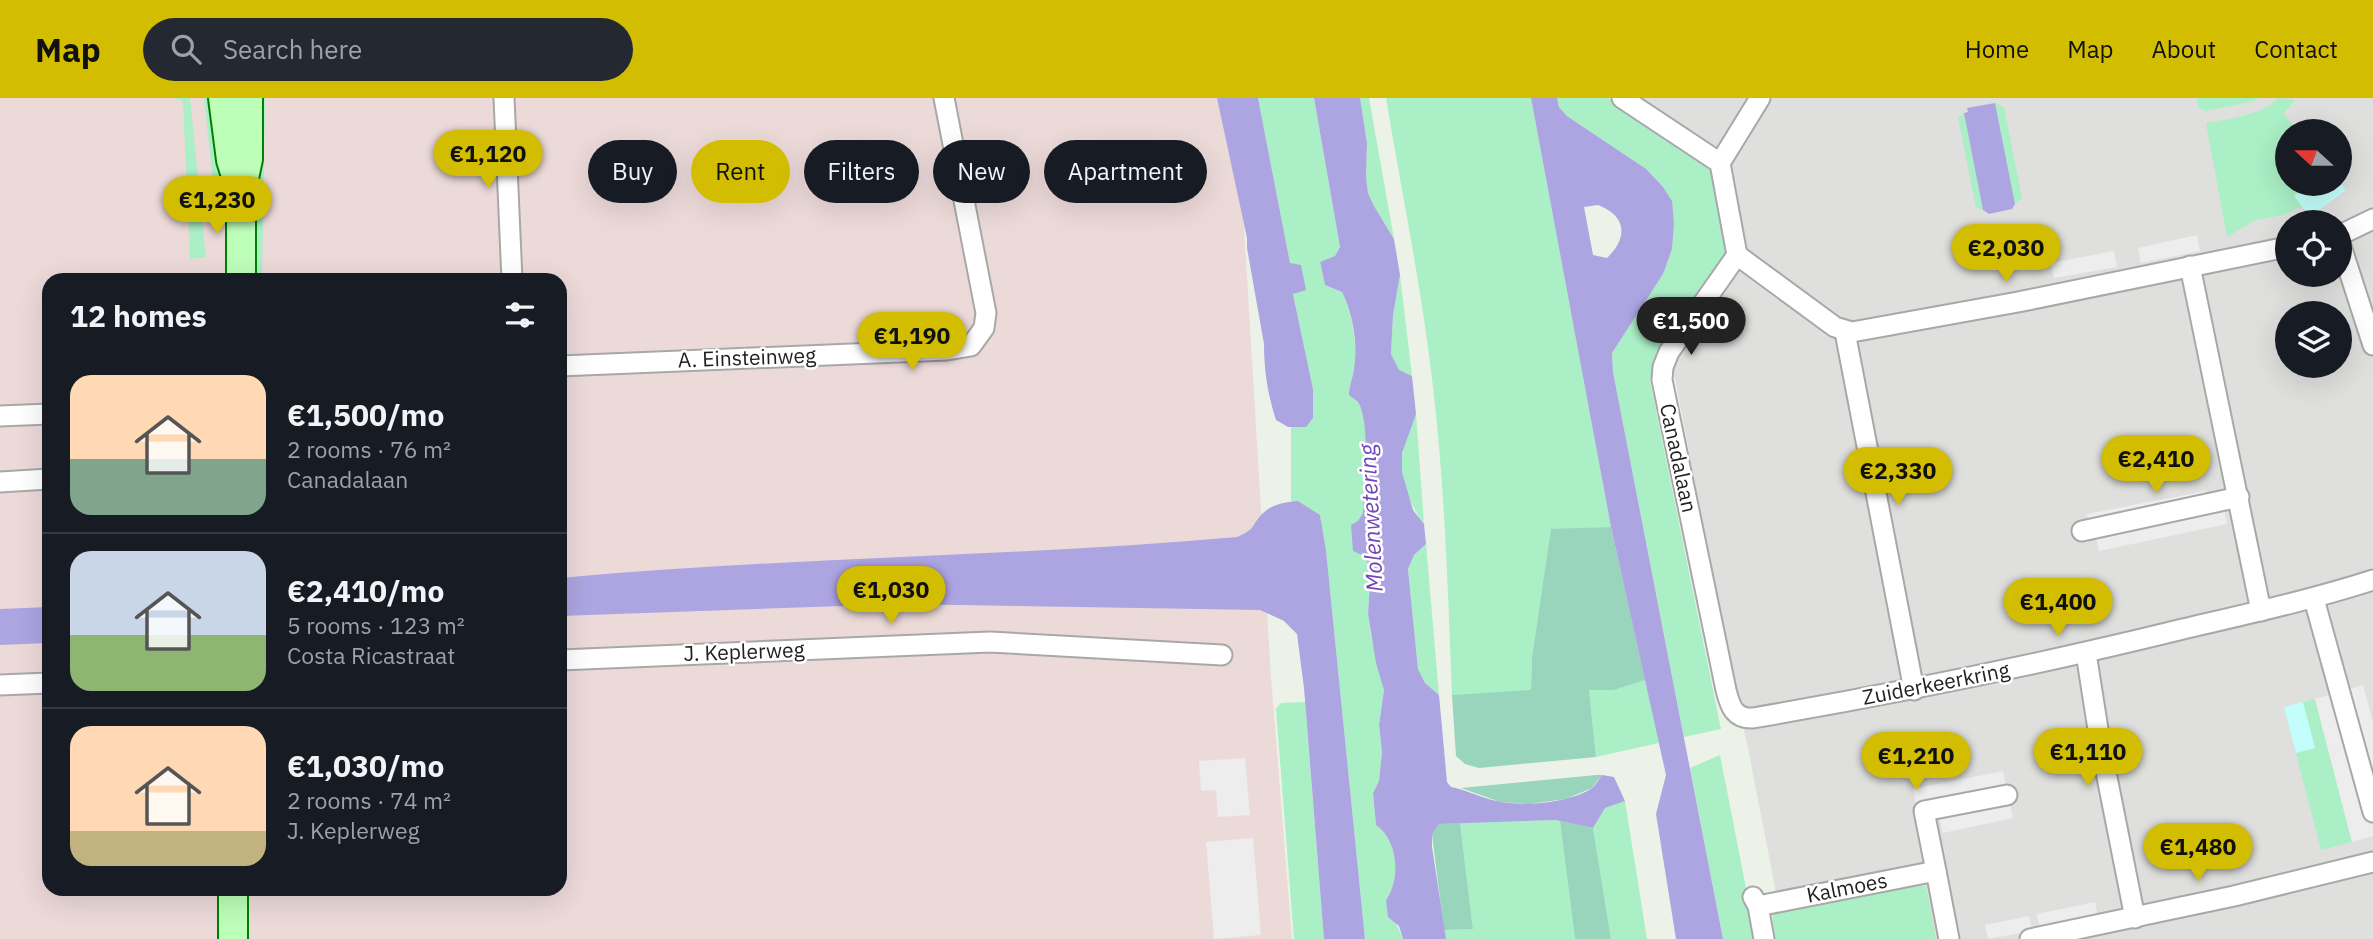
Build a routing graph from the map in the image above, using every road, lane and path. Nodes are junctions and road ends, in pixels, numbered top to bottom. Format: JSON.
{"nodes":[{"id":1,"x":223,"y":98,"type":"edge"},
{"id":2,"x":248,"y":98,"type":"edge"},
{"id":3,"x":504,"y":98,"type":"edge"},
{"id":4,"x":944,"y":98,"type":"edge"},
{"id":5,"x":1622,"y":98,"type":"edge"},
{"id":6,"x":1760,"y":98,"type":"edge"},
{"id":7,"x":1720,"y":163,"type":"junction"},
{"id":8,"x":241,"y":192,"type":"junction"},
{"id":9,"x":2373,"y":219,"type":"edge"},
{"id":10,"x":2352,"y":229,"type":"edge"},
{"id":11,"x":2275,"y":249,"type":"edge"},
{"id":12,"x":1737,"y":255,"type":"junction"},
{"id":13,"x":2190,"y":266,"type":"junction"},
{"id":14,"x":241,"y":273,"type":"edge"},
{"id":15,"x":512,"y":273,"type":"edge"},
{"id":16,"x":2352,"y":280,"type":"edge"},
{"id":17,"x":1845,"y":332,"type":"junction"},
{"id":18,"x":2373,"y":345,"type":"edge"},
{"id":19,"x":567,"y":366,"type":"edge"},
{"id":20,"x":42,"y":414,"type":"edge"},
{"id":21,"x":0,"y":416,"type":"edge"},
{"id":22,"x":42,"y":480,"type":"edge"},
{"id":23,"x":0,"y":482,"type":"edge"},
{"id":24,"x":2239,"y":497,"type":"junction"},
{"id":25,"x":2082,"y":531,"type":"dead end"},
{"id":26,"x":2373,"y":580,"type":"edge"},
{"id":27,"x":2314,"y":599,"type":"junction"},
{"id":28,"x":2261,"y":611,"type":"junction"},
{"id":29,"x":2086,"y":653,"type":"junction"},
{"id":30,"x":1222,"y":655,"type":"dead end"},
{"id":31,"x":567,"y":660,"type":"edge"},
{"id":32,"x":42,"y":683,"type":"edge"},
{"id":33,"x":0,"y":685,"type":"edge"},
{"id":34,"x":1914,"y":690,"type":"junction"},
{"id":35,"x":1742,"y":717,"type":"joint"},
{"id":36,"x":2007,"y":795,"type":"dead end"},
{"id":37,"x":2373,"y":812,"type":"edge"},
{"id":38,"x":2373,"y":862,"type":"edge"},
{"id":39,"x":1936,"y":871,"type":"junction"},
{"id":40,"x":233,"y":896,"type":"edge"},
{"id":41,"x":2135,"y":918,"type":"junction"},
{"id":42,"x":233,"y":939,"type":"edge"},
{"id":43,"x":1764,"y":939,"type":"edge"},
{"id":44,"x":1949,"y":939,"type":"edge"},
{"id":45,"x":2031,"y":939,"type":"edge"}],
"edges":[{"from":1,"to":8,"type":"street"},
{"from":2,"to":8,"type":"street"},
{"from":3,"to":15,"type":"street"},
{"from":4,"to":19,"type":"street","name":"A. Einsteinweg"},
{"from":5,"to":7,"type":"street"},
{"from":6,"to":7,"type":"street"},
{"from":7,"to":12,"type":"street"},
{"from":8,"to":14,"type":"street"},
{"from":9,"to":10,"type":"street"},
{"from":11,"to":13,"type":"street"},
{"from":12,"to":17,"type":"street"},
{"from":12,"to":35,"type":"street","name":"Canadalaan"},
{"from":13,"to":17,"type":"street"},
{"from":13,"to":24,"type":"street"},
{"from":16,"to":18,"type":"street"},
{"from":17,"to":34,"type":"street"},
{"from":20,"to":21,"type":"street"},
{"from":22,"to":23,"type":"street"},
{"from":24,"to":25,"type":"street"},
{"from":24,"to":28,"type":"street"},
{"from":26,"to":27,"type":"street","name":"Zuiderkeerkring"},
{"from":27,"to":28,"type":"street","name":"Zuiderkeerkring"},
{"from":27,"to":37,"type":"street"},
{"from":28,"to":29,"type":"street","name":"Zuiderkeerkring"},
{"from":29,"to":34,"type":"street","name":"Zuiderkeerkring"},
{"from":29,"to":41,"type":"street"},
{"from":30,"to":31,"type":"street","name":"J. Keplerweg"},
{"from":32,"to":33,"type":"street"},
{"from":34,"to":35,"type":"street","name":"Zuiderkeerkring"},
{"from":36,"to":39,"type":"street"},
{"from":38,"to":41,"type":"street"},
{"from":39,"to":43,"type":"street","name":"Kalmoes"},
{"from":39,"to":44,"type":"street"},
{"from":40,"to":42,"type":"street"},
{"from":41,"to":45,"type":"street"}]}
